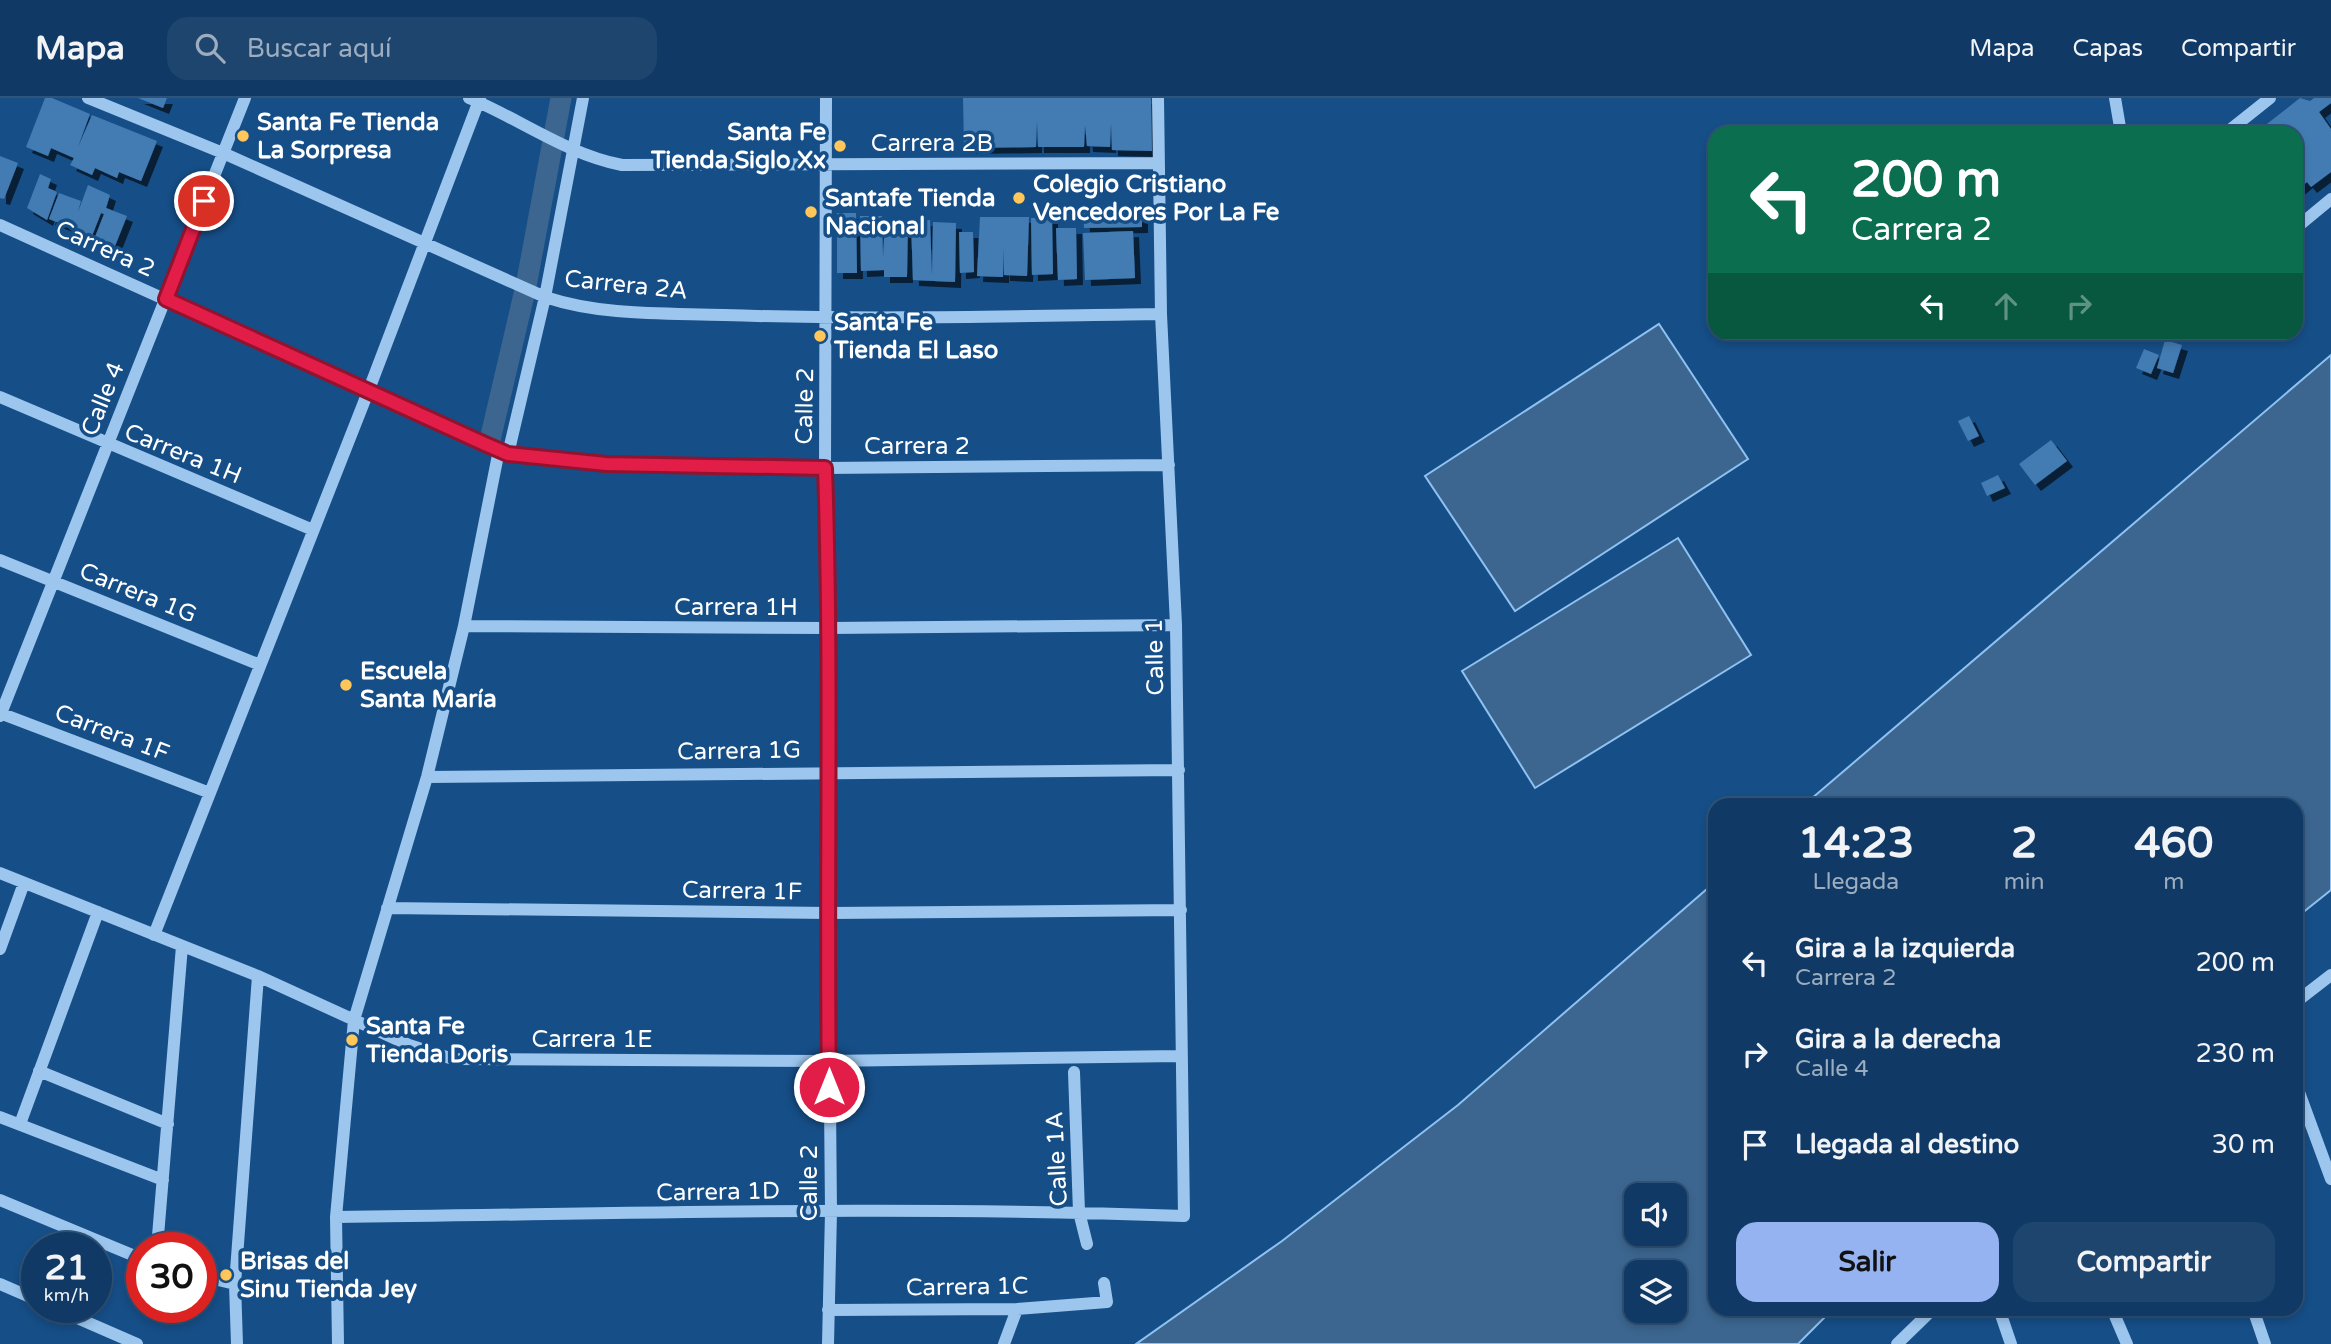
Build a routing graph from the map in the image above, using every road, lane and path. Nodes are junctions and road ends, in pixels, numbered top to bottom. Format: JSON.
{"nodes":[{"id":1,"x":88,"y":98,"type":"edge"},
{"id":2,"x":245,"y":98,"type":"edge"},
{"id":3,"x":583,"y":98,"type":"edge"},
{"id":4,"x":826,"y":98,"type":"edge"},
{"id":5,"x":1158,"y":98,"type":"edge"},
{"id":6,"x":2115,"y":98,"type":"edge"},
{"id":7,"x":2270,"y":98,"type":"edge"},
{"id":8,"x":475,"y":99,"type":"edge"},
{"id":9,"x":2120,"y":126,"type":"edge"},
{"id":10,"x":2235,"y":126,"type":"edge"},
{"id":11,"x":571,"y":148,"type":"junction"},
{"id":12,"x":223,"y":153,"type":"junction"},
{"id":13,"x":1158,"y":163,"type":"junction"},
{"id":14,"x":826,"y":164,"type":"junction"},
{"id":15,"x":2331,"y":199,"type":"edge"},
{"id":16,"x":2303,"y":222,"type":"edge"},
{"id":17,"x":0,"y":225,"type":"edge"},
{"id":18,"x":424,"y":240,"type":"junction"},
{"id":19,"x":541,"y":295,"type":"junction"},
{"id":20,"x":166,"y":299,"type":"junction"},
{"id":21,"x":1160,"y":314,"type":"junction"},
{"id":22,"x":828,"y":318,"type":"junction"},
{"id":23,"x":368,"y":392,"type":"junction"},
{"id":24,"x":0,"y":397,"type":"edge"},
{"id":25,"x":107,"y":445,"type":"junction"},
{"id":26,"x":503,"y":452,"type":"junction"},
{"id":27,"x":1169,"y":466,"type":"junction"},
{"id":28,"x":825,"y":468,"type":"junction"},
{"id":29,"x":313,"y":530,"type":"junction"},
{"id":30,"x":0,"y":560,"type":"edge"},
{"id":31,"x":53,"y":583,"type":"junction"},
{"id":32,"x":1175,"y":625,"type":"junction"},
{"id":33,"x":464,"y":626,"type":"junction"},
{"id":34,"x":830,"y":628,"type":"junction"},
{"id":35,"x":260,"y":664,"type":"junction"},
{"id":36,"x":0,"y":714,"type":"edge"},
{"id":37,"x":1179,"y":769,"type":"junction"},
{"id":38,"x":827,"y":771,"type":"junction"},
{"id":39,"x":427,"y":776,"type":"junction"},
{"id":40,"x":209,"y":793,"type":"junction"},
{"id":41,"x":0,"y":873,"type":"edge"},
{"id":42,"x":24,"y":883,"type":"junction"},
{"id":43,"x":387,"y":908,"type":"junction"},
{"id":44,"x":1181,"y":911,"type":"junction"},
{"id":45,"x":98,"y":912,"type":"junction"},
{"id":46,"x":830,"y":913,"type":"junction"},
{"id":47,"x":154,"y":935,"type":"junction"},
{"id":48,"x":182,"y":946,"type":"junction"},
{"id":49,"x":0,"y":949,"type":"edge"},
{"id":50,"x":258,"y":976,"type":"junction"},
{"id":51,"x":2327,"y":978,"type":"edge"},
{"id":52,"x":2303,"y":997,"type":"edge"},
{"id":53,"x":354,"y":1020,"type":"junction"},
{"id":54,"x":1179,"y":1056,"type":"junction"},
{"id":55,"x":828,"y":1061,"type":"junction"},
{"id":56,"x":39,"y":1071,"type":"junction"},
{"id":57,"x":1074,"y":1072,"type":"dead end"},
{"id":58,"x":2303,"y":1103,"type":"edge"},
{"id":59,"x":0,"y":1117,"type":"edge"},
{"id":60,"x":20,"y":1124,"type":"junction"},
{"id":61,"x":168,"y":1124,"type":"junction"},
{"id":62,"x":2331,"y":1179,"type":"edge"},
{"id":63,"x":163,"y":1180,"type":"junction"},
{"id":64,"x":0,"y":1200,"type":"edge"},
{"id":65,"x":831,"y":1212,"type":"junction"},
{"id":66,"x":1079,"y":1212,"type":"junction"},
{"id":67,"x":1184,"y":1216,"type":"joint"},
{"id":68,"x":336,"y":1217,"type":"junction"},
{"id":69,"x":158,"y":1232,"type":"edge"},
{"id":70,"x":1087,"y":1244,"type":"dead end"},
{"id":71,"x":126,"y":1252,"type":"edge"},
{"id":72,"x":217,"y":1280,"type":"edge"},
{"id":73,"x":1104,"y":1283,"type":"dead end"},
{"id":74,"x":0,"y":1284,"type":"edge"},
{"id":75,"x":236,"y":1284,"type":"junction"},
{"id":76,"x":21,"y":1293,"type":"edge"},
{"id":77,"x":1017,"y":1309,"type":"junction"},
{"id":78,"x":828,"y":1310,"type":"junction"},
{"id":79,"x":1926,"y":1316,"type":"edge"},
{"id":80,"x":2001,"y":1316,"type":"edge"},
{"id":81,"x":2115,"y":1316,"type":"edge"},
{"id":82,"x":2255,"y":1316,"type":"edge"},
{"id":83,"x":89,"y":1323,"type":"edge"},
{"id":84,"x":137,"y":1344,"type":"edge"},
{"id":85,"x":237,"y":1344,"type":"edge"},
{"id":86,"x":338,"y":1344,"type":"edge"},
{"id":87,"x":828,"y":1344,"type":"edge"},
{"id":88,"x":1004,"y":1344,"type":"edge"},
{"id":89,"x":1897,"y":1344,"type":"edge"},
{"id":90,"x":2011,"y":1344,"type":"edge"},
{"id":91,"x":2127,"y":1344,"type":"edge"},
{"id":92,"x":2265,"y":1344,"type":"edge"}],
"edges":[{"from":1,"to":12,"type":"street","name":"Carrera 2A"},
{"from":2,"to":12,"type":"street","name":"Calle 4"},
{"from":3,"to":11,"type":"street"},
{"from":4,"to":14,"type":"street","name":"Calle 2"},
{"from":5,"to":13,"type":"street","name":"Calle 1"},
{"from":6,"to":9,"type":"street"},
{"from":7,"to":10,"type":"street"},
{"from":8,"to":11,"type":"street","name":"Carrera 2B"},
{"from":8,"to":18,"type":"street"},
{"from":11,"to":14,"type":"street","name":"Carrera 2B"},
{"from":11,"to":19,"type":"street"},
{"from":12,"to":18,"type":"street","name":"Carrera 2A"},
{"from":12,"to":20,"type":"street","name":"Calle 4"},
{"from":13,"to":14,"type":"street","name":"Carrera 2B"},
{"from":13,"to":21,"type":"street","name":"Calle 1"},
{"from":14,"to":22,"type":"street","name":"Calle 2"},
{"from":15,"to":16,"type":"street"},
{"from":17,"to":20,"type":"street","name":"Carrera 2"},
{"from":18,"to":19,"type":"street","name":"Carrera 2A"},
{"from":18,"to":23,"type":"street"},
{"from":19,"to":22,"type":"street","name":"Carrera 2A"},
{"from":19,"to":26,"type":"street"},
{"from":20,"to":23,"type":"street","name":"Carrera 2"},
{"from":20,"to":25,"type":"street","name":"Calle 4"},
{"from":21,"to":22,"type":"street","name":"Carrera 2A"},
{"from":21,"to":27,"type":"street","name":"Calle 1"},
{"from":22,"to":28,"type":"street","name":"Calle 2"},
{"from":23,"to":26,"type":"street","name":"Carrera 2"},
{"from":23,"to":29,"type":"street"},
{"from":24,"to":25,"type":"street","name":"Carrera 1H"},
{"from":25,"to":29,"type":"street","name":"Carrera 1H"},
{"from":25,"to":31,"type":"street","name":"Calle 4"},
{"from":26,"to":28,"type":"street","name":"Carrera 2"},
{"from":26,"to":33,"type":"street"},
{"from":27,"to":28,"type":"street","name":"Carrera 2"},
{"from":27,"to":32,"type":"street","name":"Calle 1"},
{"from":28,"to":34,"type":"street","name":"Calle 2"},
{"from":29,"to":35,"type":"street"},
{"from":30,"to":31,"type":"street","name":"Carrera 1G"},
{"from":31,"to":35,"type":"street","name":"Carrera 1G"},
{"from":31,"to":36,"type":"street","name":"Calle 4"},
{"from":32,"to":34,"type":"street","name":"Carrera 1H"},
{"from":32,"to":37,"type":"street","name":"Calle 1"},
{"from":33,"to":34,"type":"street","name":"Carrera 1H"},
{"from":33,"to":39,"type":"street"},
{"from":34,"to":38,"type":"street","name":"Calle 2"},
{"from":35,"to":40,"type":"street"},
{"from":36,"to":40,"type":"street","name":"Carrera 1F"},
{"from":37,"to":38,"type":"street","name":"Carrera 1G"},
{"from":37,"to":44,"type":"street","name":"Calle 1"},
{"from":38,"to":39,"type":"street","name":"Carrera 1G"},
{"from":38,"to":46,"type":"street","name":"Calle 2"},
{"from":39,"to":43,"type":"street"},
{"from":40,"to":47,"type":"street"},
{"from":41,"to":42,"type":"street","name":"Carrera 1E"},
{"from":42,"to":45,"type":"street","name":"Carrera 1E"},
{"from":42,"to":49,"type":"street"},
{"from":43,"to":46,"type":"street","name":"Carrera 1F"},
{"from":43,"to":53,"type":"street"},
{"from":44,"to":46,"type":"street","name":"Carrera 1F"},
{"from":44,"to":54,"type":"street","name":"Calle 1"},
{"from":45,"to":47,"type":"street","name":"Carrera 1E"},
{"from":45,"to":56,"type":"street"},
{"from":46,"to":55,"type":"street","name":"Calle 2"},
{"from":47,"to":48,"type":"street","name":"Carrera 1E"},
{"from":48,"to":50,"type":"street","name":"Carrera 1E"},
{"from":48,"to":61,"type":"street"},
{"from":50,"to":53,"type":"street","name":"Carrera 1E"},
{"from":50,"to":75,"type":"street"},
{"from":51,"to":52,"type":"street"},
{"from":53,"to":55,"type":"street","name":"Carrera 1E"},
{"from":53,"to":68,"type":"street"},
{"from":54,"to":55,"type":"street","name":"Carrera 1E"},
{"from":54,"to":67,"type":"street","name":"Calle 1"},
{"from":55,"to":65,"type":"street","name":"Calle 2"},
{"from":56,"to":60,"type":"street"},
{"from":56,"to":61,"type":"street"},
{"from":57,"to":66,"type":"street","name":"Calle 1A"},
{"from":58,"to":62,"type":"street"},
{"from":59,"to":60,"type":"street"},
{"from":60,"to":63,"type":"street"},
{"from":61,"to":63,"type":"street"},
{"from":63,"to":69,"type":"street"},
{"from":64,"to":71,"type":"street"},
{"from":65,"to":66,"type":"street","name":"Carrera 1D"},
{"from":65,"to":68,"type":"street","name":"Carrera 1D"},
{"from":65,"to":78,"type":"street","name":"Calle 2"},
{"from":66,"to":67,"type":"street","name":"Carrera 1D"},
{"from":66,"to":70,"type":"street","name":"Calle 1A"},
{"from":68,"to":86,"type":"street"},
{"from":72,"to":75,"type":"street"},
{"from":73,"to":77,"type":"street","name":"Carrera 1C"},
{"from":74,"to":76,"type":"street"},
{"from":75,"to":85,"type":"street"},
{"from":77,"to":78,"type":"street","name":"Carrera 1C"},
{"from":77,"to":88,"type":"street"},
{"from":78,"to":87,"type":"street","name":"Calle 2"},
{"from":79,"to":89,"type":"street"},
{"from":80,"to":90,"type":"street"},
{"from":81,"to":91,"type":"street"},
{"from":82,"to":92,"type":"street"},
{"from":83,"to":84,"type":"street"}]}
